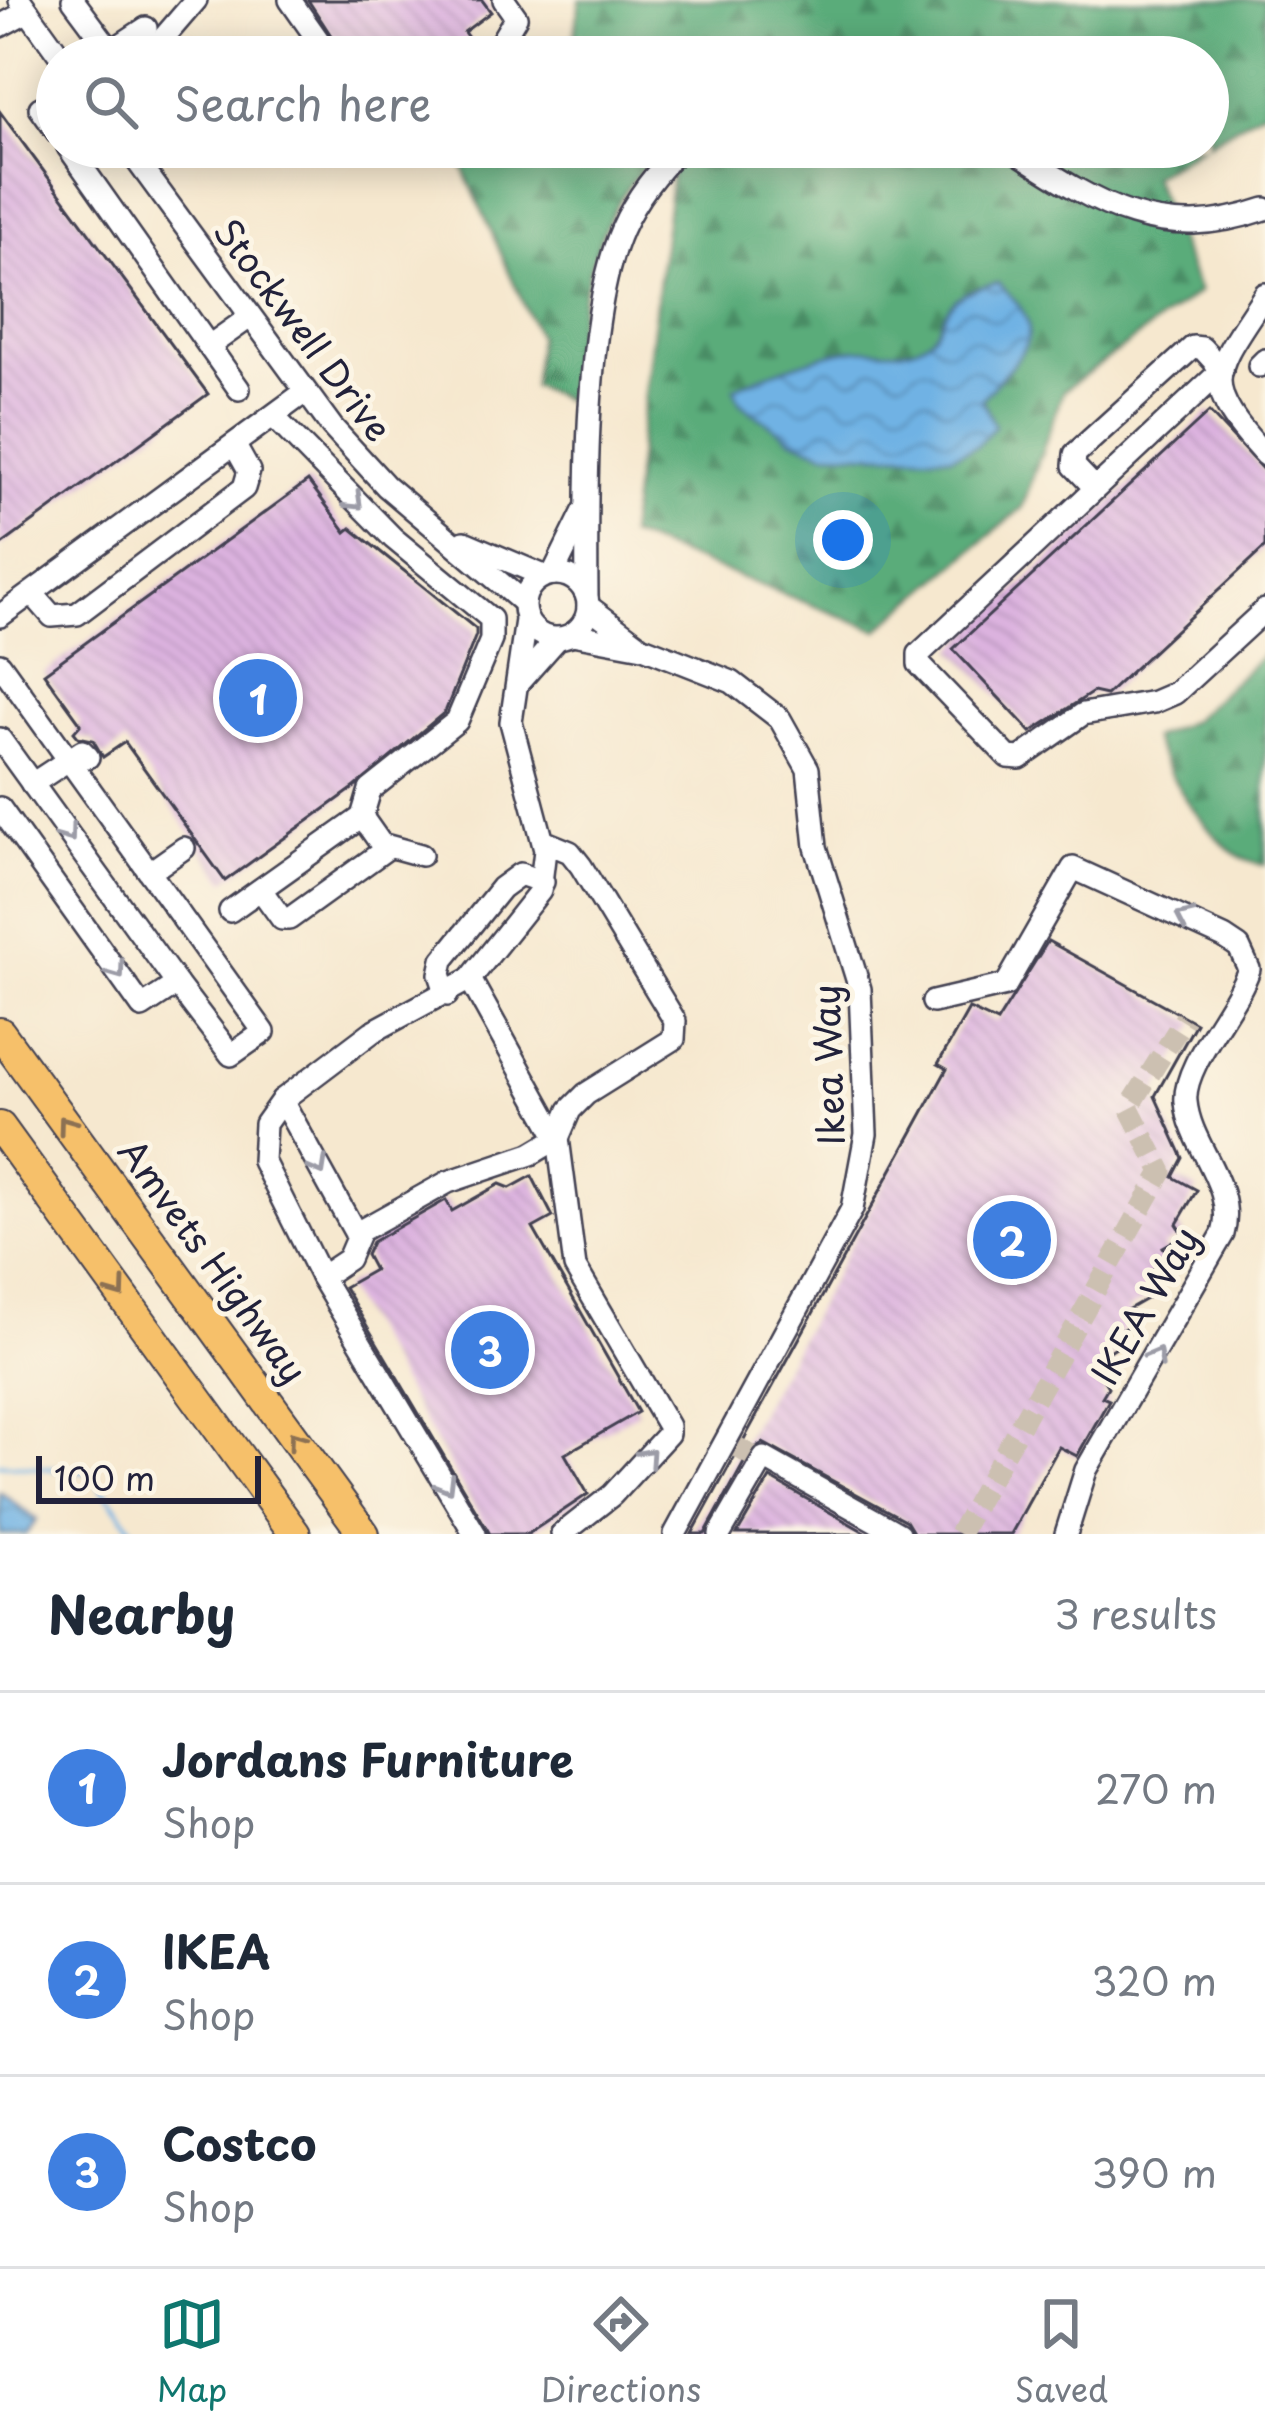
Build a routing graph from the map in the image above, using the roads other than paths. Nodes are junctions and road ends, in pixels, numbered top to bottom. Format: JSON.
{"nodes":[{"id":1,"x":73,"y":0,"type":"edge"},
{"id":2,"x":196,"y":0,"type":"edge"},
{"id":3,"x":290,"y":0,"type":"edge"},
{"id":4,"x":24,"y":5,"type":"edge"},
{"id":5,"x":517,"y":6,"type":"edge"},
{"id":6,"x":0,"y":26,"type":"edge"},
{"id":7,"x":146,"y":28,"type":"dead end"},
{"id":8,"x":46,"y":36,"type":"edge"},
{"id":9,"x":99,"y":36,"type":"edge"},
{"id":10,"x":133,"y":36,"type":"edge"},
{"id":11,"x":165,"y":36,"type":"edge"},
{"id":12,"x":315,"y":36,"type":"edge"},
{"id":13,"x":502,"y":36,"type":"edge"},
{"id":14,"x":88,"y":168,"type":"edge"},
{"id":15,"x":142,"y":168,"type":"edge"},
{"id":16,"x":664,"y":168,"type":"edge"},
{"id":17,"x":1041,"y":168,"type":"edge"},
{"id":18,"x":1265,"y":208,"type":"edge"},
{"id":19,"x":1263,"y":301,"type":"edge"},
{"id":20,"x":250,"y":317,"type":"junction"},
{"id":21,"x":209,"y":346,"type":"junction"},
{"id":22,"x":1222,"y":370,"type":"junction"},
{"id":23,"x":239,"y":388,"type":"dead end"},
{"id":24,"x":304,"y":392,"type":"junction"},
{"id":25,"x":274,"y":417,"type":"junction"},
{"id":26,"x":235,"y":446,"type":"junction"},
{"id":27,"x":1265,"y":455,"type":"edge"},
{"id":28,"x":1095,"y":488,"type":"junction"},
{"id":29,"x":586,"y":505,"type":"junction"},
{"id":30,"x":447,"y":535,"type":"junction"},
{"id":31,"x":549,"y":575,"type":"junction"},
{"id":32,"x":32,"y":593,"type":"junction"},
{"id":33,"x":587,"y":601,"type":"junction"},
{"id":34,"x":1265,"y":610,"type":"edge"},
{"id":35,"x":525,"y":611,"type":"junction"},
{"id":36,"x":0,"y":616,"type":"edge"},
{"id":37,"x":564,"y":637,"type":"junction"},
{"id":38,"x":643,"y":647,"type":"junction"},
{"id":39,"x":0,"y":664,"type":"edge"},
{"id":40,"x":516,"y":685,"type":"junction"},
{"id":41,"x":0,"y":739,"type":"edge"},
{"id":42,"x":78,"y":757,"type":"junction"},
{"id":43,"x":32,"y":784,"type":"junction"},
{"id":44,"x":0,"y":808,"type":"edge"},
{"id":45,"x":362,"y":817,"type":"junction"},
{"id":46,"x":543,"y":841,"type":"junction"},
{"id":47,"x":389,"y":847,"type":"junction"},
{"id":48,"x":184,"y":848,"type":"dead end"},
{"id":49,"x":422,"y":854,"type":"dead end"},
{"id":50,"x":150,"y":872,"type":"junction"},
{"id":51,"x":543,"y":881,"type":"junction"},
{"id":52,"x":260,"y":890,"type":"junction"},
{"id":53,"x":111,"y":893,"type":"junction"},
{"id":54,"x":230,"y":911,"type":"dead end"},
{"id":55,"x":79,"y":917,"type":"junction"},
{"id":56,"x":470,"y":979,"type":"junction"},
{"id":57,"x":177,"y":985,"type":"junction"},
{"id":58,"x":447,"y":995,"type":"junction"},
{"id":59,"x":933,"y":1002,"type":"dead end"},
{"id":60,"x":0,"y":1033,"type":"edge"},
{"id":61,"x":281,"y":1100,"type":"junction"},
{"id":62,"x":0,"y":1127,"type":"edge"},
{"id":63,"x":558,"y":1138,"type":"junction"},
{"id":64,"x":356,"y":1234,"type":"junction"},
{"id":65,"x":321,"y":1276,"type":"junction"},
{"id":66,"x":295,"y":1534,"type":"edge"},
{"id":67,"x":364,"y":1534,"type":"edge"},
{"id":68,"x":475,"y":1534,"type":"edge"},
{"id":69,"x":562,"y":1534,"type":"edge"},
{"id":70,"x":675,"y":1534,"type":"edge"},
{"id":71,"x":720,"y":1534,"type":"edge"},
{"id":72,"x":899,"y":1534,"type":"edge"},
{"id":73,"x":1066,"y":1534,"type":"edge"}],
"edges":[{"from":1,"to":9,"type":"street"},
{"from":2,"to":11,"type":"street"},
{"from":3,"to":12,"type":"street"},
{"from":4,"to":6,"type":"street"},
{"from":4,"to":8,"type":"street"},
{"from":5,"to":13,"type":"street"},
{"from":7,"to":10,"type":"street"},
{"from":14,"to":21,"type":"street"},
{"from":15,"to":20,"type":"street","name":"Stockwell Drive"},
{"from":16,"to":29,"type":"street"},
{"from":17,"to":18,"type":"street"},
{"from":19,"to":22,"type":"street"},
{"from":20,"to":21,"type":"street"},
{"from":20,"to":24,"type":"street","name":"Stockwell Drive"},
{"from":21,"to":23,"type":"street"},
{"from":22,"to":27,"type":"street"},
{"from":22,"to":28,"type":"street"},
{"from":22,"to":28,"type":"street"},
{"from":24,"to":25,"type":"street"},
{"from":24,"to":30,"type":"street","name":"Stockwell Drive"},
{"from":25,"to":26,"type":"street"},
{"from":25,"to":45,"type":"street","one_way":true},
{"from":26,"to":32,"type":"street"},
{"from":26,"to":32,"type":"street"},
{"from":28,"to":34,"type":"street"},
{"from":29,"to":31,"type":"street"},
{"from":29,"to":33,"type":"street"},
{"from":30,"to":31,"type":"street","name":"Stockwell Drive"},
{"from":30,"to":35,"type":"street","name":"Stockwell Drive"},
{"from":31,"to":33,"type":"street"},
{"from":31,"to":35,"type":"street"},
{"from":32,"to":36,"type":"street"},
{"from":33,"to":37,"type":"street"},
{"from":33,"to":38,"type":"street","name":"Ikea Way"},
{"from":35,"to":37,"type":"street"},
{"from":35,"to":40,"type":"street"},
{"from":37,"to":38,"type":"street","name":"Ikea Way"},
{"from":37,"to":40,"type":"street"},
{"from":38,"to":70,"type":"street","name":"Ikea Way"},
{"from":39,"to":42,"type":"street"},
{"from":40,"to":46,"type":"street"},
{"from":41,"to":43,"type":"street"},
{"from":42,"to":43,"type":"street"},
{"from":42,"to":50,"type":"street"},
{"from":43,"to":53,"type":"street","one_way":true},
{"from":44,"to":55,"type":"street"},
{"from":45,"to":47,"type":"street"},
{"from":45,"to":52,"type":"street"},
{"from":46,"to":51,"type":"street"},
{"from":46,"to":63,"type":"street"},
{"from":47,"to":49,"type":"street"},
{"from":47,"to":52,"type":"street"},
{"from":48,"to":50,"type":"street"},
{"from":50,"to":57,"type":"street"},
{"from":51,"to":56,"type":"street"},
{"from":51,"to":58,"type":"street"},
{"from":52,"to":54,"type":"street"},
{"from":53,"to":55,"type":"street"},
{"from":53,"to":57,"type":"street"},
{"from":55,"to":57,"type":"street","one_way":true},
{"from":56,"to":58,"type":"street"},
{"from":56,"to":63,"type":"street"},
{"from":58,"to":61,"type":"street"},
{"from":73,"to":59,"type":"street","name":"IKEA Way","one_way":true},
{"from":67,"to":60,"type":"highway","name":"Amvets Highway","one_way":true},
{"from":61,"to":64,"type":"street","one_way":true},
{"from":61,"to":65,"type":"street"},
{"from":62,"to":66,"type":"highway","one_way":true},
{"from":63,"to":64,"type":"street"},
{"from":69,"to":63,"type":"street","one_way":true},
{"from":64,"to":65,"type":"street"},
{"from":65,"to":68,"type":"street","one_way":true},
{"from":71,"to":72,"type":"street"}]}
